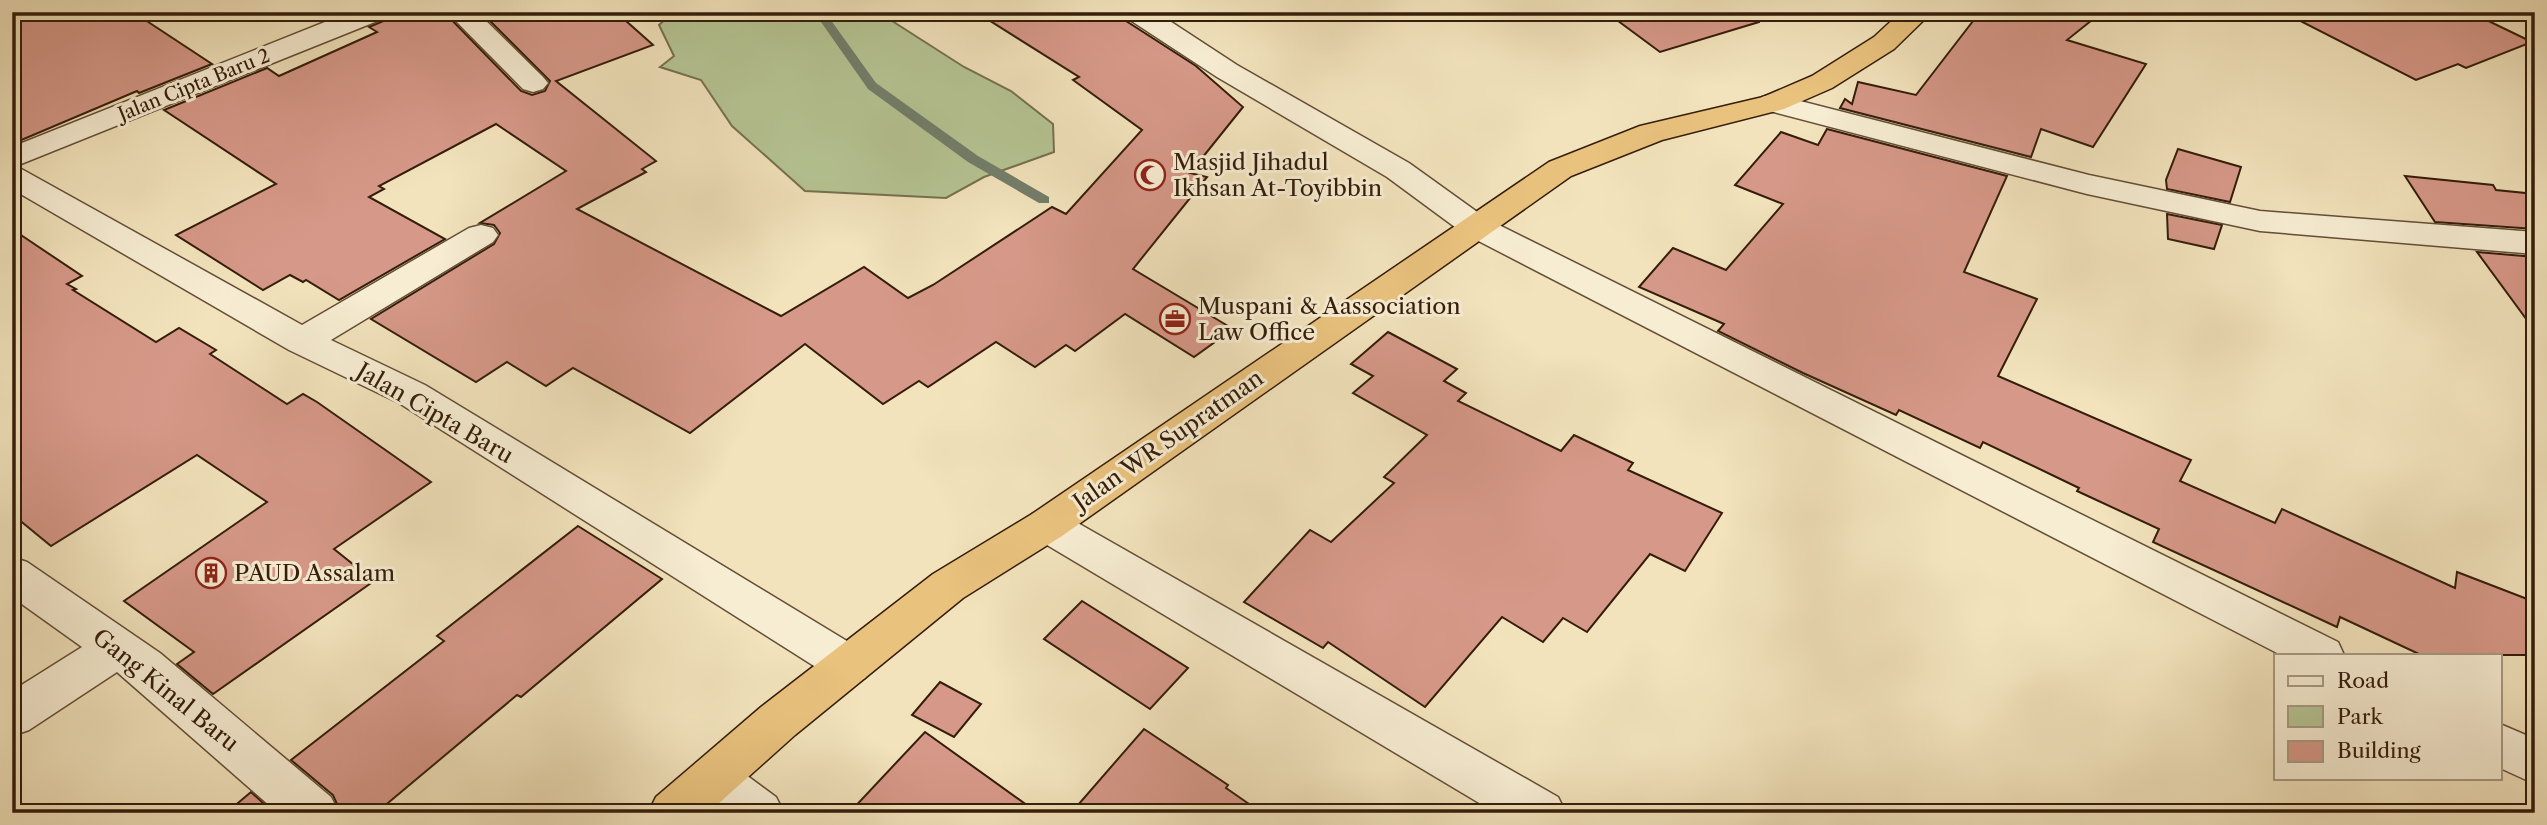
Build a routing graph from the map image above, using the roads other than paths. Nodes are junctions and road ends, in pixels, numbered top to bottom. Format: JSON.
{"nodes":[{"id":1,"x":375,"y":12,"type":"edge"},
{"id":2,"x":461,"y":12,"type":"edge"},
{"id":3,"x":1137,"y":12,"type":"edge"},
{"id":4,"x":1918,"y":12,"type":"edge"},
{"id":5,"x":533,"y":83,"type":"dead end"},
{"id":6,"x":1773,"y":103,"type":"junction"},
{"id":7,"x":12,"y":158,"type":"edge"},
{"id":8,"x":22,"y":191,"type":"edge"},
{"id":9,"x":1475,"y":226,"type":"junction"},
{"id":10,"x":481,"y":235,"type":"dead end"},
{"id":11,"x":2535,"y":243,"type":"edge"},
{"id":12,"x":302,"y":341,"type":"junction"},
{"id":13,"x":1047,"y":526,"type":"junction"},
{"id":14,"x":12,"y":574,"type":"edge"},
{"id":15,"x":118,"y":648,"type":"junction"},
{"id":16,"x":2320,"y":654,"type":"edge"},
{"id":17,"x":849,"y":665,"type":"junction"},
{"id":18,"x":12,"y":716,"type":"edge"},
{"id":19,"x":2502,"y":746,"type":"edge"},
{"id":20,"x":2535,"y":763,"type":"edge"},
{"id":21,"x":713,"y":778,"type":"junction"},
{"id":22,"x":314,"y":813,"type":"edge"},
{"id":23,"x":673,"y":813,"type":"edge"},
{"id":24,"x":759,"y":813,"type":"edge"},
{"id":25,"x":1541,"y":813,"type":"edge"}],
"edges":[{"from":1,"to":7,"type":"street","name":"Jalan Cipta Baru 2"},
{"from":2,"to":5,"type":"street"},
{"from":3,"to":9,"type":"street"},
{"from":4,"to":6,"type":"highway","name":"Jalan WR Supratman"},
{"from":6,"to":9,"type":"highway","name":"Jalan WR Supratman"},
{"from":6,"to":11,"type":"street"},
{"from":8,"to":12,"type":"street","name":"Jalan Cipta Baru"},
{"from":9,"to":13,"type":"highway","name":"Jalan WR Supratman"},
{"from":9,"to":16,"type":"street"},
{"from":10,"to":12,"type":"street"},
{"from":12,"to":17,"type":"street","name":"Jalan Cipta Baru"},
{"from":13,"to":17,"type":"highway","name":"Jalan WR Supratman"},
{"from":13,"to":25,"type":"street"},
{"from":14,"to":15,"type":"street","name":"Gang Kinal Baru"},
{"from":15,"to":18,"type":"street"},
{"from":15,"to":22,"type":"street","name":"Gang Kinal Baru"},
{"from":17,"to":21,"type":"highway","name":"Jalan WR Supratman"},
{"from":19,"to":20,"type":"street"},
{"from":21,"to":23,"type":"highway","name":"Jalan WR Supratman"},
{"from":21,"to":24,"type":"street"}]}
